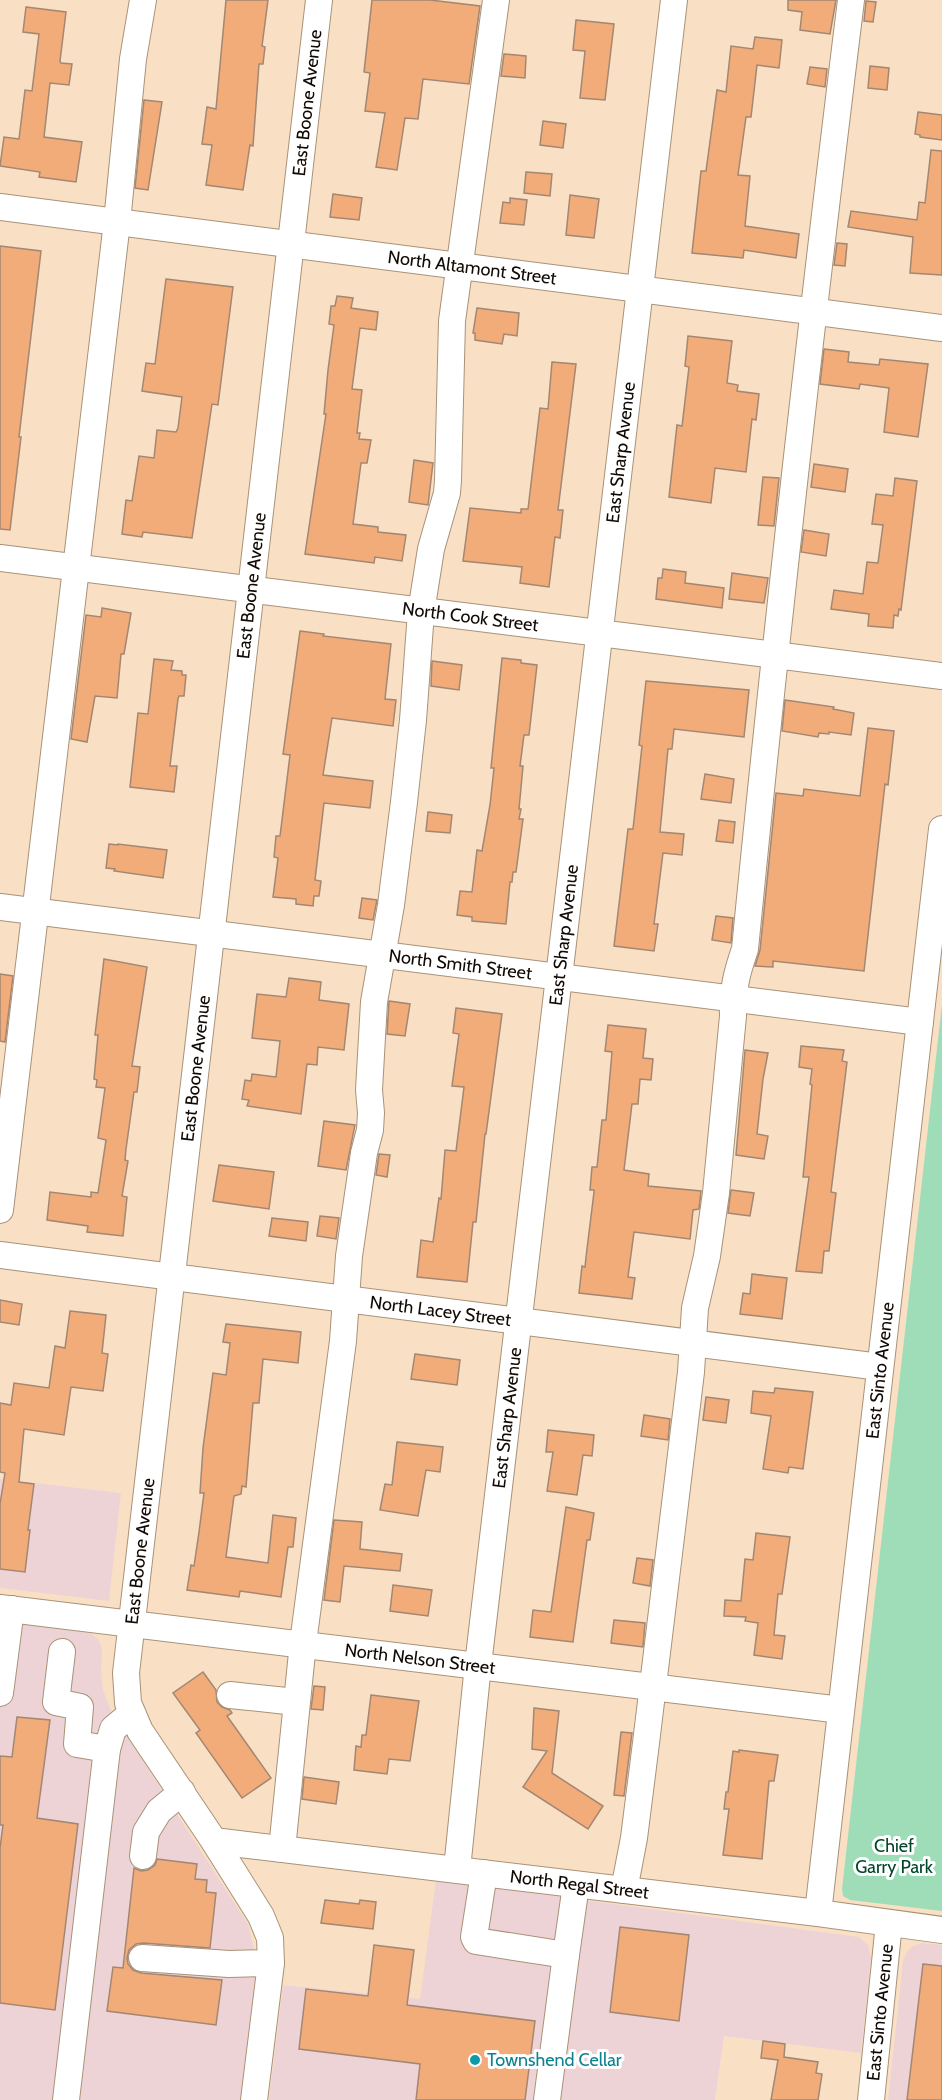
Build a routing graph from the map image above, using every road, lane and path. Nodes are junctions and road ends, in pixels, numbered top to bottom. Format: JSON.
{"nodes":[{"id":1,"x":142,"y":0,"type":"edge"},
{"id":2,"x":319,"y":0,"type":"edge"},
{"id":3,"x":496,"y":0,"type":"edge"},
{"id":4,"x":674,"y":0,"type":"edge"},
{"id":5,"x":851,"y":0,"type":"edge"},
{"id":6,"x":0,"y":207,"type":"edge"},
{"id":7,"x":117,"y":222,"type":"junction"},
{"id":8,"x":291,"y":246,"type":"junction"},
{"id":9,"x":459,"y":267,"type":"junction"},
{"id":10,"x":641,"y":288,"type":"junction"},
{"id":11,"x":813,"y":311,"type":"junction"},
{"id":12,"x":942,"y":328,"type":"edge"},
{"id":13,"x":0,"y":558,"type":"edge"},
{"id":14,"x":77,"y":568,"type":"junction"},
{"id":15,"x":250,"y":590,"type":"junction"},
{"id":16,"x":421,"y":612,"type":"junction"},
{"id":17,"x":601,"y":634,"type":"junction"},
{"id":18,"x":774,"y":657,"type":"junction"},
{"id":19,"x":942,"y":676,"type":"edge"},
{"id":20,"x":942,"y":829,"type":"edge"},
{"id":21,"x":0,"y":907,"type":"edge"},
{"id":22,"x":35,"y":912,"type":"junction"},
{"id":23,"x":211,"y":934,"type":"junction"},
{"id":24,"x":382,"y":955,"type":"junction"},
{"id":25,"x":560,"y":977,"type":"junction"},
{"id":26,"x":732,"y":997,"type":"junction"},
{"id":27,"x":920,"y":1022,"type":"junction"},
{"id":28,"x":0,"y":1210,"type":"edge"},
{"id":29,"x":0,"y":1255,"type":"edge"},
{"id":30,"x":171,"y":1277,"type":"junction"},
{"id":31,"x":346,"y":1299,"type":"junction"},
{"id":32,"x":519,"y":1320,"type":"junction"},
{"id":33,"x":692,"y":1342,"type":"junction"},
{"id":34,"x":880,"y":1367,"type":"junction"},
{"id":35,"x":6,"y":1608,"type":"edge"},
{"id":36,"x":130,"y":1624,"type":"junction"},
{"id":37,"x":303,"y":1643,"type":"junction"},
{"id":38,"x":62,"y":1652,"type":"dead end"},
{"id":39,"x":478,"y":1665,"type":"junction"},
{"id":40,"x":653,"y":1687,"type":"junction"},
{"id":41,"x":0,"y":1693,"type":"edge"},
{"id":42,"x":230,"y":1695,"type":"dead end"},
{"id":43,"x":296,"y":1702,"type":"junction"},
{"id":44,"x":841,"y":1710,"type":"junction"},
{"id":45,"x":132,"y":1713,"type":"junction"},
{"id":46,"x":107,"y":1749,"type":"junction"},
{"id":47,"x":182,"y":1792,"type":"junction"},
{"id":48,"x":214,"y":1841,"type":"junction"},
{"id":49,"x":282,"y":1849,"type":"junction"},
{"id":50,"x":143,"y":1856,"type":"dead end"},
{"id":51,"x":457,"y":1869,"type":"junction"},
{"id":52,"x":484,"y":1873,"type":"junction"},
{"id":53,"x":576,"y":1884,"type":"junction"},
{"id":54,"x":624,"y":1890,"type":"junction"},
{"id":55,"x":818,"y":1913,"type":"junction"},
{"id":56,"x":889,"y":1923,"type":"junction"},
{"id":57,"x":942,"y":1930,"type":"edge"},
{"id":58,"x":566,"y":1955,"type":"junction"},
{"id":59,"x":142,"y":1958,"type":"dead end"},
{"id":60,"x":271,"y":1963,"type":"junction"},
{"id":61,"x":66,"y":2100,"type":"edge"},
{"id":62,"x":254,"y":2100,"type":"edge"},
{"id":63,"x":547,"y":2100,"type":"edge"},
{"id":64,"x":872,"y":2100,"type":"edge"}],
"edges":[{"from":1,"to":7,"type":"street"},
{"from":2,"to":8,"type":"street","name":"East Boone Avenue"},
{"from":3,"to":9,"type":"street"},
{"from":4,"to":10,"type":"street","name":"East Sharp Avenue"},
{"from":5,"to":11,"type":"street"},
{"from":6,"to":7,"type":"street","name":"North Altamont Street"},
{"from":7,"to":8,"type":"street","name":"North Altamont Street"},
{"from":7,"to":14,"type":"street"},
{"from":8,"to":9,"type":"street","name":"North Altamont Street"},
{"from":8,"to":15,"type":"street","name":"East Boone Avenue"},
{"from":9,"to":10,"type":"street","name":"North Altamont Street"},
{"from":9,"to":16,"type":"street"},
{"from":10,"to":11,"type":"street","name":"North Altamont Street"},
{"from":10,"to":17,"type":"street","name":"East Sharp Avenue"},
{"from":11,"to":12,"type":"street","name":"North Altamont Street"},
{"from":11,"to":18,"type":"street"},
{"from":13,"to":14,"type":"street","name":"North Cook Street"},
{"from":14,"to":15,"type":"street","name":"North Cook Street"},
{"from":14,"to":22,"type":"street"},
{"from":15,"to":16,"type":"street","name":"North Cook Street"},
{"from":15,"to":23,"type":"street","name":"East Boone Avenue"},
{"from":16,"to":17,"type":"street","name":"North Cook Street"},
{"from":16,"to":24,"type":"street"},
{"from":17,"to":18,"type":"street","name":"North Cook Street"},
{"from":17,"to":25,"type":"street","name":"East Sharp Avenue"},
{"from":18,"to":19,"type":"street","name":"North Cook Street"},
{"from":18,"to":26,"type":"street"},
{"from":20,"to":27,"type":"street","name":"East Sinto Avenue"},
{"from":21,"to":22,"type":"street","name":"North Smith Street"},
{"from":22,"to":23,"type":"street","name":"North Smith Street"},
{"from":22,"to":28,"type":"street"},
{"from":23,"to":24,"type":"street","name":"North Smith Street"},
{"from":23,"to":30,"type":"street","name":"East Boone Avenue"},
{"from":24,"to":25,"type":"street","name":"North Smith Street"},
{"from":24,"to":31,"type":"street"},
{"from":25,"to":26,"type":"street","name":"North Smith Street"},
{"from":25,"to":32,"type":"street","name":"East Sharp Avenue"},
{"from":26,"to":27,"type":"street","name":"North Smith Street"},
{"from":26,"to":33,"type":"street"},
{"from":27,"to":34,"type":"street","name":"East Sinto Avenue"},
{"from":29,"to":30,"type":"street","name":"North Lacey Street"},
{"from":30,"to":31,"type":"street","name":"North Lacey Street"},
{"from":30,"to":36,"type":"street","name":"East Boone Avenue"},
{"from":31,"to":32,"type":"street","name":"North Lacey Street"},
{"from":31,"to":37,"type":"street"},
{"from":32,"to":33,"type":"street","name":"North Lacey Street"},
{"from":32,"to":39,"type":"street","name":"East Sharp Avenue"},
{"from":33,"to":34,"type":"street","name":"North Lacey Street"},
{"from":33,"to":40,"type":"street"},
{"from":34,"to":44,"type":"street","name":"East Sinto Avenue"},
{"from":35,"to":36,"type":"street","name":"North Nelson Street"},
{"from":35,"to":41,"type":"street"},
{"from":36,"to":37,"type":"street","name":"North Nelson Street"},
{"from":36,"to":45,"type":"street","name":"East Boone Avenue"},
{"from":37,"to":39,"type":"street","name":"North Nelson Street"},
{"from":37,"to":43,"type":"street"},
{"from":38,"to":46,"type":"street"},
{"from":39,"to":40,"type":"street","name":"North Nelson Street"},
{"from":39,"to":51,"type":"street","name":"East Sharp Avenue"},
{"from":40,"to":44,"type":"street","name":"North Nelson Street"},
{"from":40,"to":54,"type":"street"},
{"from":42,"to":43,"type":"street"},
{"from":43,"to":49,"type":"street"},
{"from":44,"to":55,"type":"street","name":"East Sinto Avenue"},
{"from":45,"to":46,"type":"street"},
{"from":45,"to":47,"type":"street","name":"East Boone Avenue"},
{"from":46,"to":61,"type":"street"},
{"from":47,"to":48,"type":"street","name":"East Boone Avenue"},
{"from":47,"to":50,"type":"street"},
{"from":48,"to":49,"type":"street","name":"North Regal Street"},
{"from":48,"to":60,"type":"street","name":"East Boone Avenue"},
{"from":49,"to":51,"type":"street","name":"North Regal Street"},
{"from":51,"to":52,"type":"street","name":"North Regal Street"},
{"from":52,"to":53,"type":"street","name":"North Regal Street"},
{"from":52,"to":58,"type":"street"},
{"from":53,"to":54,"type":"street","name":"North Regal Street"},
{"from":53,"to":58,"type":"street"},
{"from":54,"to":55,"type":"street","name":"North Regal Street"},
{"from":55,"to":56,"type":"street","name":"North Regal Street"},
{"from":56,"to":57,"type":"street","name":"North Regal Street"},
{"from":56,"to":64,"type":"street","name":"East Sinto Avenue"},
{"from":58,"to":63,"type":"street"},
{"from":59,"to":60,"type":"street"},
{"from":60,"to":62,"type":"street","name":"East Boone Avenue"}]}
